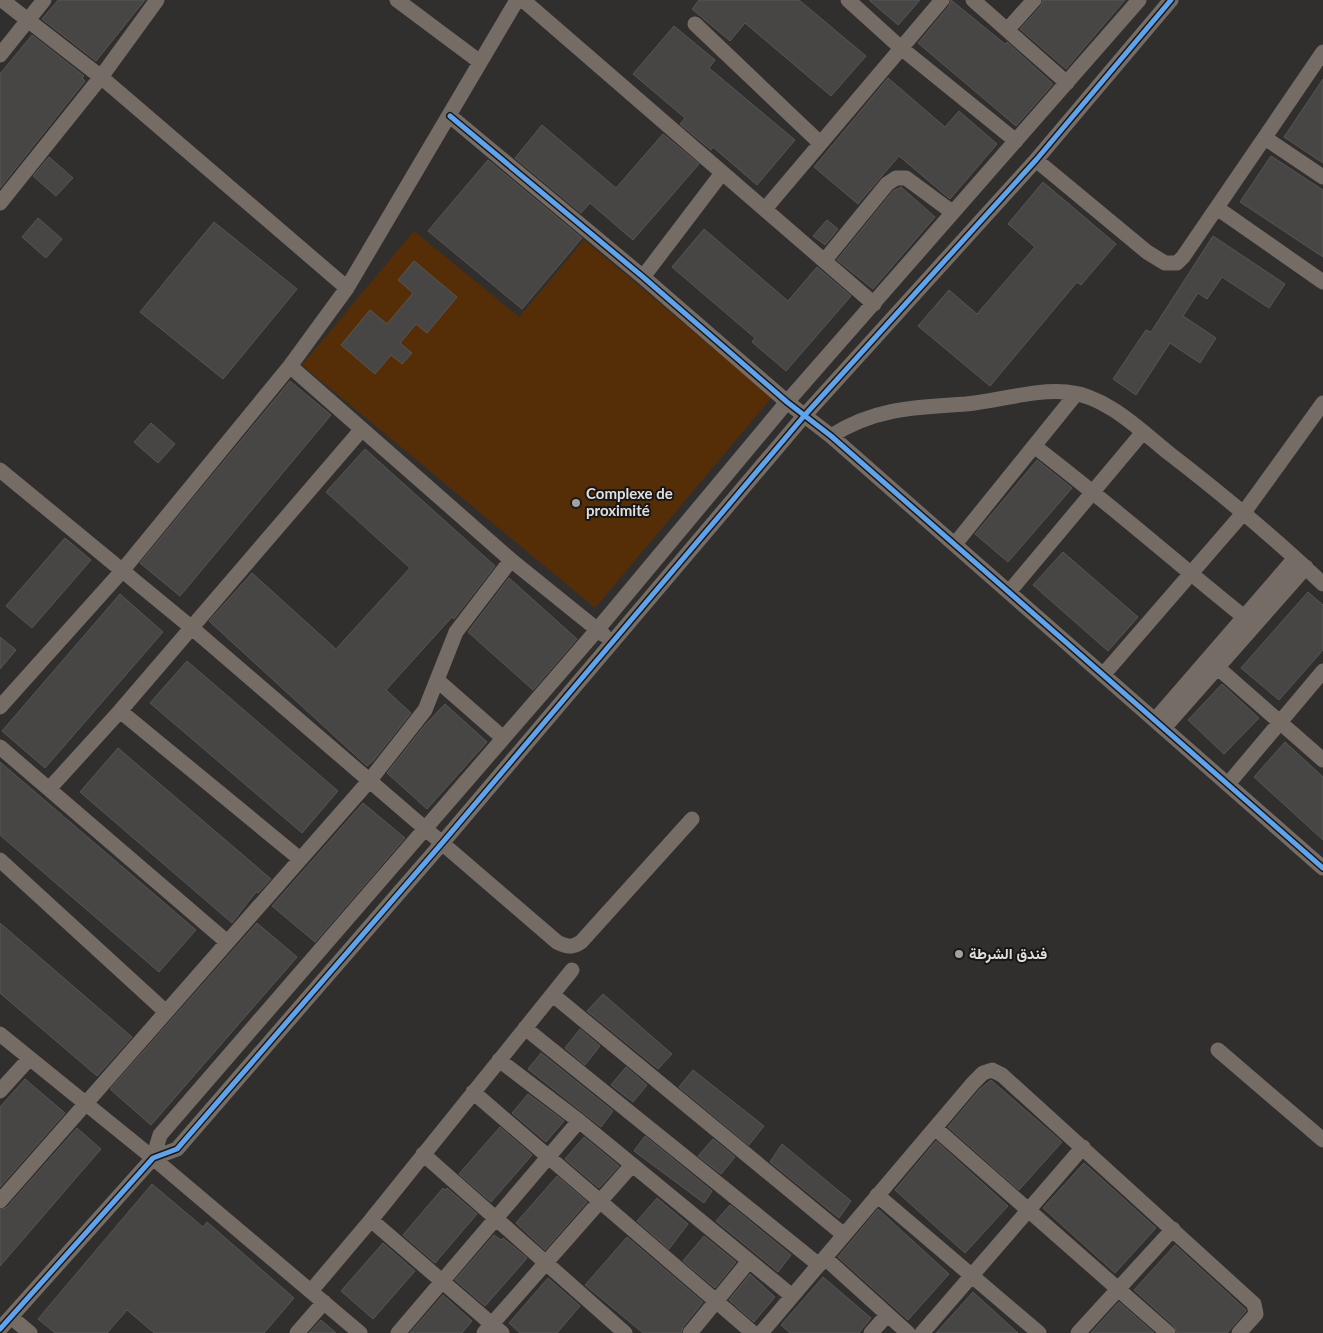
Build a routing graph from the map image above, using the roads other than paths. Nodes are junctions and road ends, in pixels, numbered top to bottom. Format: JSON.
{"nodes":[{"id":1,"x":2,"y":0,"type":"edge"},
{"id":2,"x":44,"y":0,"type":"edge"},
{"id":3,"x":157,"y":0,"type":"edge"},
{"id":4,"x":397,"y":0,"type":"edge"},
{"id":5,"x":517,"y":0,"type":"edge"},
{"id":6,"x":522,"y":0,"type":"edge"},
{"id":7,"x":848,"y":0,"type":"edge"},
{"id":8,"x":942,"y":0,"type":"edge"},
{"id":9,"x":973,"y":0,"type":"edge"},
{"id":10,"x":1034,"y":0,"type":"edge"},
{"id":11,"x":1171,"y":0,"type":"edge"},
{"id":12,"x":1135,"y":2,"type":"edge"},
{"id":13,"x":29,"y":20,"type":"junction"},
{"id":14,"x":696,"y":24,"type":"dead end"},
{"id":15,"x":1007,"y":30,"type":"junction"},
{"id":16,"x":901,"y":48,"type":"junction"},
{"id":17,"x":1323,"y":52,"type":"edge"},
{"id":18,"x":0,"y":56,"type":"edge"},
{"id":19,"x":480,"y":62,"type":"junction"},
{"id":20,"x":102,"y":77,"type":"junction"},
{"id":21,"x":1067,"y":83,"type":"junction"},
{"id":22,"x":450,"y":116,"type":"junction"},
{"id":23,"x":1265,"y":138,"type":"junction"},
{"id":24,"x":1016,"y":141,"type":"junction"},
{"id":25,"x":820,"y":143,"type":"junction"},
{"id":26,"x":1036,"y":160,"type":"junction"},
{"id":27,"x":722,"y":173,"type":"junction"},
{"id":28,"x":1323,"y":177,"type":"edge"},
{"id":29,"x":0,"y":203,"type":"edge"},
{"id":30,"x":1217,"y":208,"type":"junction"},
{"id":31,"x":765,"y":209,"type":"junction"},
{"id":32,"x":952,"y":212,"type":"junction"},
{"id":33,"x":825,"y":260,"type":"junction"},
{"id":34,"x":643,"y":277,"type":"junction"},
{"id":35,"x":1323,"y":282,"type":"edge"},
{"id":36,"x":347,"y":288,"type":"junction"},
{"id":37,"x":874,"y":304,"type":"junction"},
{"id":38,"x":290,"y":366,"type":"junction"},
{"id":39,"x":1076,"y":394,"type":"junction"},
{"id":40,"x":787,"y":402,"type":"junction"},
{"id":41,"x":1323,"y":402,"type":"edge"},
{"id":42,"x":804,"y":416,"type":"junction"},
{"id":43,"x":362,"y":429,"type":"junction"},
{"id":44,"x":1143,"y":432,"type":"junction"},
{"id":45,"x":832,"y":436,"type":"junction"},
{"id":46,"x":1034,"y":446,"type":"junction"},
{"id":47,"x":0,"y":470,"type":"edge"},
{"id":48,"x":1092,"y":490,"type":"junction"},
{"id":49,"x":1245,"y":511,"type":"junction"},
{"id":50,"x":955,"y":544,"type":"junction"},
{"id":51,"x":511,"y":560,"type":"junction"},
{"id":52,"x":1301,"y":562,"type":"junction"},
{"id":53,"x":122,"y":571,"type":"junction"},
{"id":54,"x":1190,"y":574,"type":"junction"},
{"id":55,"x":1323,"y":583,"type":"edge"},
{"id":56,"x":1009,"y":592,"type":"junction"},
{"id":57,"x":1249,"y":620,"type":"junction"},
{"id":58,"x":192,"y":628,"type":"junction"},
{"id":59,"x":597,"y":630,"type":"junction"},
{"id":60,"x":612,"y":643,"type":"junction"},
{"id":61,"x":1217,"y":667,"type":"junction"},
{"id":62,"x":1323,"y":671,"type":"edge"},
{"id":63,"x":1104,"y":675,"type":"junction"},
{"id":64,"x":437,"y":680,"type":"junction"},
{"id":65,"x":0,"y":707,"type":"edge"},
{"id":66,"x":120,"y":711,"type":"junction"},
{"id":67,"x":1281,"y":723,"type":"junction"},
{"id":68,"x":1160,"y":724,"type":"junction"},
{"id":69,"x":502,"y":737,"type":"junction"},
{"id":70,"x":0,"y":747,"type":"edge"},
{"id":71,"x":1323,"y":760,"type":"edge"},
{"id":72,"x":370,"y":780,"type":"junction"},
{"id":73,"x":1228,"y":784,"type":"junction"},
{"id":74,"x":49,"y":789,"type":"junction"},
{"id":75,"x":692,"y":819,"type":"dead end"},
{"id":76,"x":426,"y":829,"type":"junction"},
{"id":77,"x":443,"y":842,"type":"junction"},
{"id":78,"x":300,"y":859,"type":"junction"},
{"id":79,"x":0,"y":860,"type":"edge"},
{"id":80,"x":1323,"y":868,"type":"edge"},
{"id":81,"x":227,"y":942,"type":"junction"},
{"id":82,"x":572,"y":970,"type":"dead end"},
{"id":83,"x":552,"y":995,"type":"junction"},
{"id":84,"x":166,"y":1012,"type":"junction"},
{"id":85,"x":525,"y":1028,"type":"junction"},
{"id":86,"x":0,"y":1034,"type":"edge"},
{"id":87,"x":1218,"y":1050,"type":"dead end"},
{"id":88,"x":29,"y":1059,"type":"junction"},
{"id":89,"x":499,"y":1060,"type":"junction"},
{"id":90,"x":0,"y":1091,"type":"edge"},
{"id":91,"x":473,"y":1092,"type":"junction"},
{"id":92,"x":84,"y":1103,"type":"junction"},
{"id":93,"x":579,"y":1121,"type":"junction"},
{"id":94,"x":935,"y":1128,"type":"junction"},
{"id":95,"x":1323,"y":1140,"type":"edge"},
{"id":96,"x":1083,"y":1147,"type":"junction"},
{"id":97,"x":423,"y":1154,"type":"junction"},
{"id":98,"x":153,"y":1158,"type":"junction"},
{"id":99,"x":549,"y":1159,"type":"junction"},
{"id":100,"x":632,"y":1165,"type":"junction"},
{"id":101,"x":877,"y":1195,"type":"junction"},
{"id":102,"x":0,"y":1201,"type":"edge"},
{"id":103,"x":599,"y":1202,"type":"junction"},
{"id":104,"x":1028,"y":1209,"type":"junction"},
{"id":105,"x":495,"y":1218,"type":"junction"},
{"id":106,"x":371,"y":1220,"type":"junction"},
{"id":107,"x":1173,"y":1229,"type":"junction"},
{"id":108,"x":844,"y":1235,"type":"junction"},
{"id":109,"x":749,"y":1261,"type":"junction"},
{"id":110,"x":544,"y":1262,"type":"junction"},
{"id":111,"x":822,"y":1262,"type":"junction"},
{"id":112,"x":972,"y":1274,"type":"junction"},
{"id":113,"x":441,"y":1280,"type":"junction"},
{"id":114,"x":1118,"y":1289,"type":"junction"},
{"id":115,"x":311,"y":1291,"type":"junction"},
{"id":116,"x":792,"y":1296,"type":"junction"},
{"id":117,"x":716,"y":1301,"type":"junction"},
{"id":118,"x":324,"y":1302,"type":"junction"},
{"id":119,"x":887,"y":1315,"type":"junction"},
{"id":120,"x":11,"y":1317,"type":"junction"},
{"id":121,"x":0,"y":1329,"type":"edge"},
{"id":122,"x":493,"y":1330,"type":"edge"},
{"id":123,"x":769,"y":1330,"type":"edge"},
{"id":124,"x":30,"y":1333,"type":"edge"},
{"id":125,"x":297,"y":1333,"type":"edge"},
{"id":126,"x":360,"y":1333,"type":"edge"},
{"id":127,"x":398,"y":1333,"type":"edge"},
{"id":128,"x":625,"y":1333,"type":"edge"},
{"id":129,"x":690,"y":1333,"type":"edge"},
{"id":130,"x":754,"y":1333,"type":"edge"},
{"id":131,"x":871,"y":1333,"type":"edge"},
{"id":132,"x":908,"y":1333,"type":"edge"},
{"id":133,"x":922,"y":1333,"type":"edge"},
{"id":134,"x":1039,"y":1333,"type":"edge"},
{"id":135,"x":1078,"y":1333,"type":"edge"},
{"id":136,"x":1168,"y":1333,"type":"edge"},
{"id":137,"x":1239,"y":1333,"type":"edge"}],
"edges":[{"from":1,"to":13,"type":"street"},
{"from":2,"to":13,"type":"street"},
{"from":3,"to":20,"type":"street"},
{"from":4,"to":19,"type":"street"},
{"from":5,"to":19,"type":"street"},
{"from":6,"to":27,"type":"street"},
{"from":7,"to":16,"type":"street"},
{"from":8,"to":16,"type":"street"},
{"from":9,"to":15,"type":"street"},
{"from":10,"to":15,"type":"street"},
{"from":11,"to":26,"type":"street"},
{"from":12,"to":21,"type":"street"},
{"from":13,"to":18,"type":"street"},
{"from":13,"to":20,"type":"street"},
{"from":14,"to":25,"type":"street"},
{"from":15,"to":21,"type":"street"},
{"from":16,"to":24,"type":"street"},
{"from":16,"to":25,"type":"street"},
{"from":17,"to":23,"type":"street"},
{"from":19,"to":22,"type":"street"},
{"from":20,"to":29,"type":"street"},
{"from":20,"to":36,"type":"street"},
{"from":21,"to":24,"type":"street"},
{"from":22,"to":34,"type":"street"},
{"from":22,"to":36,"type":"street"},
{"from":23,"to":28,"type":"street"},
{"from":23,"to":30,"type":"street"},
{"from":24,"to":32,"type":"street"},
{"from":25,"to":31,"type":"street"},
{"from":26,"to":30,"type":"street"},
{"from":26,"to":42,"type":"street"},
{"from":27,"to":31,"type":"street"},
{"from":27,"to":34,"type":"street"},
{"from":30,"to":35,"type":"street"},
{"from":31,"to":33,"type":"street"},
{"from":32,"to":33,"type":"street"},
{"from":32,"to":37,"type":"street"},
{"from":33,"to":37,"type":"street"},
{"from":34,"to":40,"type":"street"},
{"from":36,"to":38,"type":"street"},
{"from":37,"to":40,"type":"street"},
{"from":38,"to":43,"type":"street"},
{"from":38,"to":53,"type":"street"},
{"from":39,"to":44,"type":"street"},
{"from":39,"to":45,"type":"street"},
{"from":39,"to":46,"type":"street"},
{"from":40,"to":42,"type":"street"},
{"from":40,"to":59,"type":"street"},
{"from":41,"to":49,"type":"street"},
{"from":42,"to":45,"type":"street"},
{"from":42,"to":60,"type":"street"},
{"from":43,"to":51,"type":"street"},
{"from":43,"to":58,"type":"street"},
{"from":44,"to":48,"type":"street"},
{"from":44,"to":49,"type":"street"},
{"from":45,"to":50,"type":"street"},
{"from":46,"to":48,"type":"street"},
{"from":46,"to":50,"type":"street"},
{"from":47,"to":53,"type":"street"},
{"from":48,"to":54,"type":"street"},
{"from":48,"to":56,"type":"street"},
{"from":49,"to":52,"type":"street"},
{"from":49,"to":54,"type":"street"},
{"from":50,"to":56,"type":"street"},
{"from":51,"to":59,"type":"street"},
{"from":51,"to":64,"type":"street"},
{"from":52,"to":55,"type":"street"},
{"from":52,"to":57,"type":"street"},
{"from":53,"to":58,"type":"street"},
{"from":53,"to":65,"type":"street"},
{"from":54,"to":57,"type":"street"},
{"from":54,"to":63,"type":"street"},
{"from":56,"to":63,"type":"street"},
{"from":57,"to":61,"type":"street"},
{"from":57,"to":68,"type":"street"},
{"from":58,"to":66,"type":"street"},
{"from":58,"to":72,"type":"street"},
{"from":59,"to":60,"type":"street"},
{"from":59,"to":69,"type":"street"},
{"from":60,"to":77,"type":"street"},
{"from":61,"to":67,"type":"street"},
{"from":61,"to":68,"type":"street"},
{"from":62,"to":67,"type":"street"},
{"from":63,"to":68,"type":"street"},
{"from":64,"to":69,"type":"street"},
{"from":64,"to":72,"type":"street"},
{"from":66,"to":74,"type":"street"},
{"from":66,"to":78,"type":"street"},
{"from":67,"to":71,"type":"street"},
{"from":67,"to":73,"type":"street"},
{"from":68,"to":73,"type":"street"},
{"from":69,"to":76,"type":"street"},
{"from":70,"to":74,"type":"street"},
{"from":72,"to":76,"type":"street"},
{"from":72,"to":78,"type":"street"},
{"from":73,"to":80,"type":"street"},
{"from":74,"to":81,"type":"street"},
{"from":75,"to":77,"type":"street"},
{"from":76,"to":77,"type":"street"},
{"from":76,"to":98,"type":"street"},
{"from":77,"to":98,"type":"street"},
{"from":78,"to":81,"type":"street"},
{"from":79,"to":84,"type":"street"},
{"from":81,"to":84,"type":"street"},
{"from":82,"to":83,"type":"street"},
{"from":83,"to":85,"type":"street"},
{"from":83,"to":108,"type":"street"},
{"from":84,"to":92,"type":"street"},
{"from":85,"to":89,"type":"street"},
{"from":85,"to":111,"type":"street"},
{"from":86,"to":88,"type":"street"},
{"from":87,"to":95,"type":"street"},
{"from":88,"to":90,"type":"street"},
{"from":88,"to":92,"type":"street"},
{"from":89,"to":91,"type":"street"},
{"from":89,"to":93,"type":"street"},
{"from":91,"to":97,"type":"street"},
{"from":91,"to":99,"type":"street"},
{"from":92,"to":98,"type":"street"},
{"from":92,"to":102,"type":"street"},
{"from":93,"to":99,"type":"street"},
{"from":93,"to":100,"type":"street"},
{"from":94,"to":96,"type":"street"},
{"from":94,"to":101,"type":"street"},
{"from":94,"to":104,"type":"street"},
{"from":96,"to":104,"type":"street"},
{"from":96,"to":107,"type":"street"},
{"from":97,"to":105,"type":"street"},
{"from":97,"to":106,"type":"street"},
{"from":98,"to":115,"type":"street"},
{"from":98,"to":120,"type":"street"},
{"from":99,"to":103,"type":"street"},
{"from":99,"to":105,"type":"street"},
{"from":100,"to":103,"type":"street"},
{"from":100,"to":109,"type":"street"},
{"from":101,"to":108,"type":"street"},
{"from":101,"to":112,"type":"street"},
{"from":103,"to":110,"type":"street"},
{"from":103,"to":117,"type":"street"},
{"from":104,"to":112,"type":"street"},
{"from":104,"to":114,"type":"street"},
{"from":105,"to":110,"type":"street"},
{"from":105,"to":113,"type":"street"},
{"from":106,"to":113,"type":"street"},
{"from":106,"to":115,"type":"street"},
{"from":107,"to":114,"type":"street"},
{"from":107,"to":137,"type":"street"},
{"from":108,"to":111,"type":"street"},
{"from":109,"to":116,"type":"street"},
{"from":109,"to":117,"type":"street"},
{"from":110,"to":122,"type":"street"},
{"from":110,"to":128,"type":"street"},
{"from":111,"to":116,"type":"street"},
{"from":111,"to":119,"type":"street"},
{"from":112,"to":133,"type":"street"},
{"from":112,"to":134,"type":"street"},
{"from":113,"to":122,"type":"street"},
{"from":113,"to":127,"type":"street"},
{"from":114,"to":135,"type":"street"},
{"from":114,"to":136,"type":"street"},
{"from":115,"to":118,"type":"street"},
{"from":116,"to":123,"type":"street"},
{"from":117,"to":129,"type":"street"},
{"from":117,"to":130,"type":"street"},
{"from":118,"to":125,"type":"street"},
{"from":118,"to":126,"type":"street"},
{"from":119,"to":131,"type":"street"},
{"from":119,"to":132,"type":"street"},
{"from":120,"to":121,"type":"street"},
{"from":120,"to":124,"type":"street"}]}
